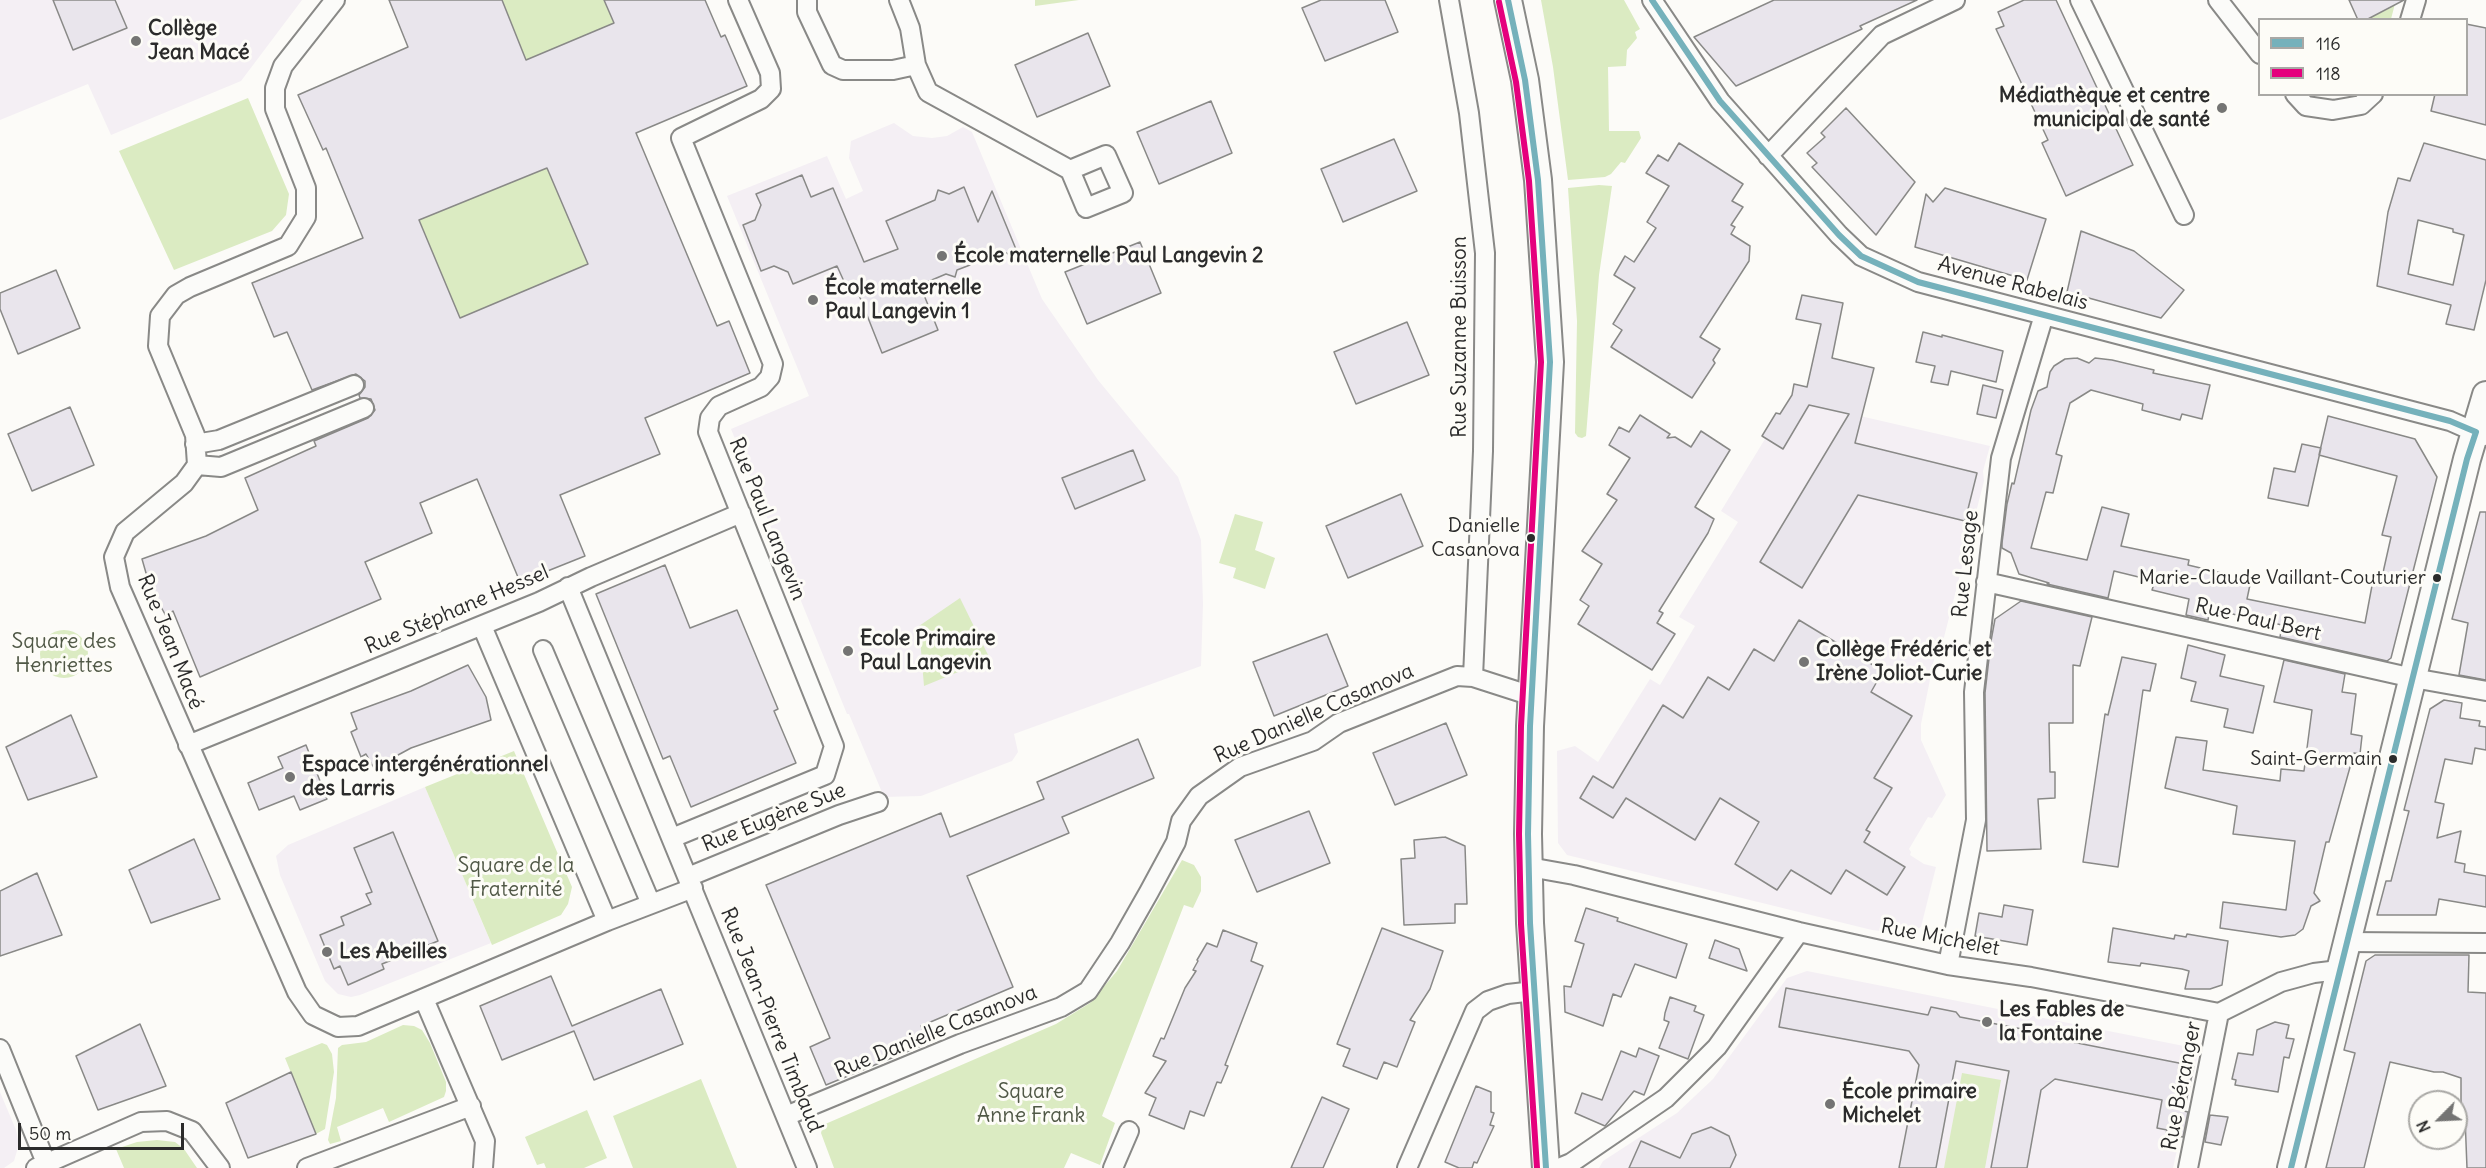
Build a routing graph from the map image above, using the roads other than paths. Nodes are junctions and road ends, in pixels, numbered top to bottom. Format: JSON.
{"nodes":[{"id":1,"x":335,"y":0,"type":"edge"},
{"id":2,"x":738,"y":0,"type":"edge"},
{"id":3,"x":807,"y":0,"type":"edge"},
{"id":4,"x":899,"y":0,"type":"edge"},
{"id":5,"x":1449,"y":0,"type":"edge"},
{"id":6,"x":1508,"y":0,"type":"edge"},
{"id":7,"x":1652,"y":0,"type":"edge"},
{"id":8,"x":1955,"y":0,"type":"edge"},
{"id":9,"x":2080,"y":0,"type":"edge"},
{"id":10,"x":2218,"y":0,"type":"edge"},
{"id":11,"x":2416,"y":0,"type":"edge"},
{"id":12,"x":2411,"y":18,"type":"edge"},
{"id":13,"x":2258,"y":53,"type":"edge"},
{"id":14,"x":916,"y":65,"type":"junction"},
{"id":15,"x":2297,"y":96,"type":"edge"},
{"id":16,"x":2371,"y":96,"type":"edge"},
{"id":17,"x":1768,"y":156,"type":"junction"},
{"id":18,"x":1070,"y":170,"type":"dead end"},
{"id":19,"x":2184,"y":215,"type":"dead end"},
{"id":20,"x":2044,"y":315,"type":"junction"},
{"id":21,"x":354,"y":385,"type":"dead end"},
{"id":22,"x":2486,"y":395,"type":"edge"},
{"id":23,"x":364,"y":408,"type":"dead end"},
{"id":24,"x":265,"y":421,"type":"junction"},
{"id":25,"x":2481,"y":434,"type":"edge"},
{"id":26,"x":195,"y":444,"type":"junction"},
{"id":27,"x":275,"y":445,"type":"junction"},
{"id":28,"x":197,"y":465,"type":"junction"},
{"id":29,"x":741,"y":513,"type":"junction"},
{"id":30,"x":1986,"y":582,"type":"junction"},
{"id":31,"x":568,"y":587,"type":"junction"},
{"id":32,"x":482,"y":626,"type":"junction"},
{"id":33,"x":543,"y":650,"type":"dead end"},
{"id":34,"x":1473,"y":677,"type":"junction"},
{"id":35,"x":2413,"y":678,"type":"junction"},
{"id":36,"x":2486,"y":691,"type":"edge"},
{"id":37,"x":1532,"y":696,"type":"junction"},
{"id":38,"x":188,"y":745,"type":"junction"},
{"id":39,"x":878,"y":802,"type":"dead end"},
{"id":40,"x":672,"y":838,"type":"junction"},
{"id":41,"x":1529,"y":867,"type":"junction"},
{"id":42,"x":690,"y":883,"type":"junction"},
{"id":43,"x":651,"y":904,"type":"junction"},
{"id":44,"x":607,"y":921,"type":"junction"},
{"id":45,"x":1799,"y":932,"type":"junction"},
{"id":46,"x":2347,"y":942,"type":"junction"},
{"id":47,"x":2486,"y":943,"type":"edge"},
{"id":48,"x":1948,"y":965,"type":"junction"},
{"id":49,"x":2340,"y":970,"type":"junction"},
{"id":50,"x":1534,"y":990,"type":"junction"},
{"id":51,"x":424,"y":999,"type":"junction"},
{"id":52,"x":2219,"y":1012,"type":"junction"},
{"id":53,"x":0,"y":1048,"type":"edge"},
{"id":54,"x":471,"y":1106,"type":"junction"},
{"id":55,"x":786,"y":1116,"type":"junction"},
{"id":56,"x":1129,"y":1131,"type":"dead end"},
{"id":57,"x":41,"y":1166,"type":"edge"},
{"id":58,"x":220,"y":1168,"type":"edge"},
{"id":59,"x":307,"y":1168,"type":"edge"},
{"id":60,"x":483,"y":1168,"type":"edge"},
{"id":61,"x":807,"y":1168,"type":"edge"},
{"id":62,"x":1113,"y":1168,"type":"edge"},
{"id":63,"x":1407,"y":1168,"type":"edge"},
{"id":64,"x":1545,"y":1168,"type":"edge"},
{"id":65,"x":1559,"y":1168,"type":"edge"},
{"id":66,"x":2188,"y":1168,"type":"edge"},
{"id":67,"x":2291,"y":1168,"type":"edge"}],
"edges":[{"from":1,"to":26,"type":"street"},
{"from":2,"to":29,"type":"street","name":"Rue Paul Langevin"},
{"from":3,"to":14,"type":"street"},
{"from":4,"to":14,"type":"street"},
{"from":5,"to":34,"type":"street","name":"Rue Suzanne Buisson"},
{"from":6,"to":37,"type":"main road"},
{"from":7,"to":17,"type":"street","name":"Avenue Rabelais"},
{"from":8,"to":17,"type":"street"},
{"from":9,"to":19,"type":"street"},
{"from":10,"to":13,"type":"street"},
{"from":11,"to":12,"type":"street"},
{"from":14,"to":18,"type":"street"},
{"from":15,"to":16,"type":"street"},
{"from":17,"to":20,"type":"street","name":"Avenue Rabelais"},
{"from":20,"to":25,"type":"street","name":"Avenue Rabelais"},
{"from":20,"to":30,"type":"street","name":"Rue Lesage"},
{"from":21,"to":24,"type":"street"},
{"from":22,"to":25,"type":"main road"},
{"from":23,"to":27,"type":"street"},
{"from":24,"to":26,"type":"street"},
{"from":24,"to":27,"type":"street"},
{"from":25,"to":35,"type":"main road"},
{"from":26,"to":28,"type":"street"},
{"from":27,"to":28,"type":"street"},
{"from":28,"to":38,"type":"street","name":"Rue Jean Macé"},
{"from":29,"to":31,"type":"street","name":"Rue Stéphane Hessel"},
{"from":29,"to":40,"type":"street","name":"Rue Paul Langevin"},
{"from":30,"to":35,"type":"street","name":"Rue Paul Bert"},
{"from":30,"to":48,"type":"street","name":"Rue Lesage"},
{"from":31,"to":32,"type":"street","name":"Rue Stéphane Hessel"},
{"from":31,"to":40,"type":"street","name":"Rue Jean-Pierre Timbaud"},
{"from":32,"to":38,"type":"street","name":"Rue Stéphane Hessel"},
{"from":32,"to":44,"type":"street"},
{"from":33,"to":43,"type":"street"},
{"from":34,"to":37,"type":"street","name":"Rue Danielle Casanova"},
{"from":34,"to":55,"type":"street","name":"Rue Danielle Casanova"},
{"from":35,"to":36,"type":"street","name":"Rue Paul Bert"},
{"from":35,"to":46,"type":"main road"},
{"from":37,"to":41,"type":"main road"},
{"from":38,"to":51,"type":"street","name":"Rue Jean Macé"},
{"from":39,"to":42,"type":"street","name":"Rue Eugène Sue"},
{"from":40,"to":42,"type":"street","name":"Rue Jean-Pierre Timbaud"},
{"from":41,"to":45,"type":"street","name":"Rue Michelet"},
{"from":41,"to":50,"type":"main road"},
{"from":42,"to":43,"type":"street","name":"Rue Eugène Sue"},
{"from":42,"to":55,"type":"street","name":"Rue Jean-Pierre Timbaud"},
{"from":43,"to":44,"type":"street","name":"Rue Eugène Sue"},
{"from":44,"to":51,"type":"street","name":"Rue Jean Macé"},
{"from":45,"to":48,"type":"street","name":"Rue Michelet"},
{"from":45,"to":65,"type":"street"},
{"from":46,"to":47,"type":"street"},
{"from":46,"to":49,"type":"main road"},
{"from":48,"to":52,"type":"street","name":"Rue Michelet"},
{"from":49,"to":52,"type":"street"},
{"from":49,"to":67,"type":"main road"},
{"from":50,"to":63,"type":"street"},
{"from":50,"to":64,"type":"main road"},
{"from":51,"to":54,"type":"street"},
{"from":52,"to":66,"type":"street","name":"Rue Béranger"},
{"from":53,"to":57,"type":"street"},
{"from":54,"to":59,"type":"street"},
{"from":54,"to":60,"type":"street"},
{"from":55,"to":61,"type":"street","name":"Rue Jean-Pierre Timbaud"},
{"from":56,"to":62,"type":"street"},
{"from":57,"to":58,"type":"street"}]}
